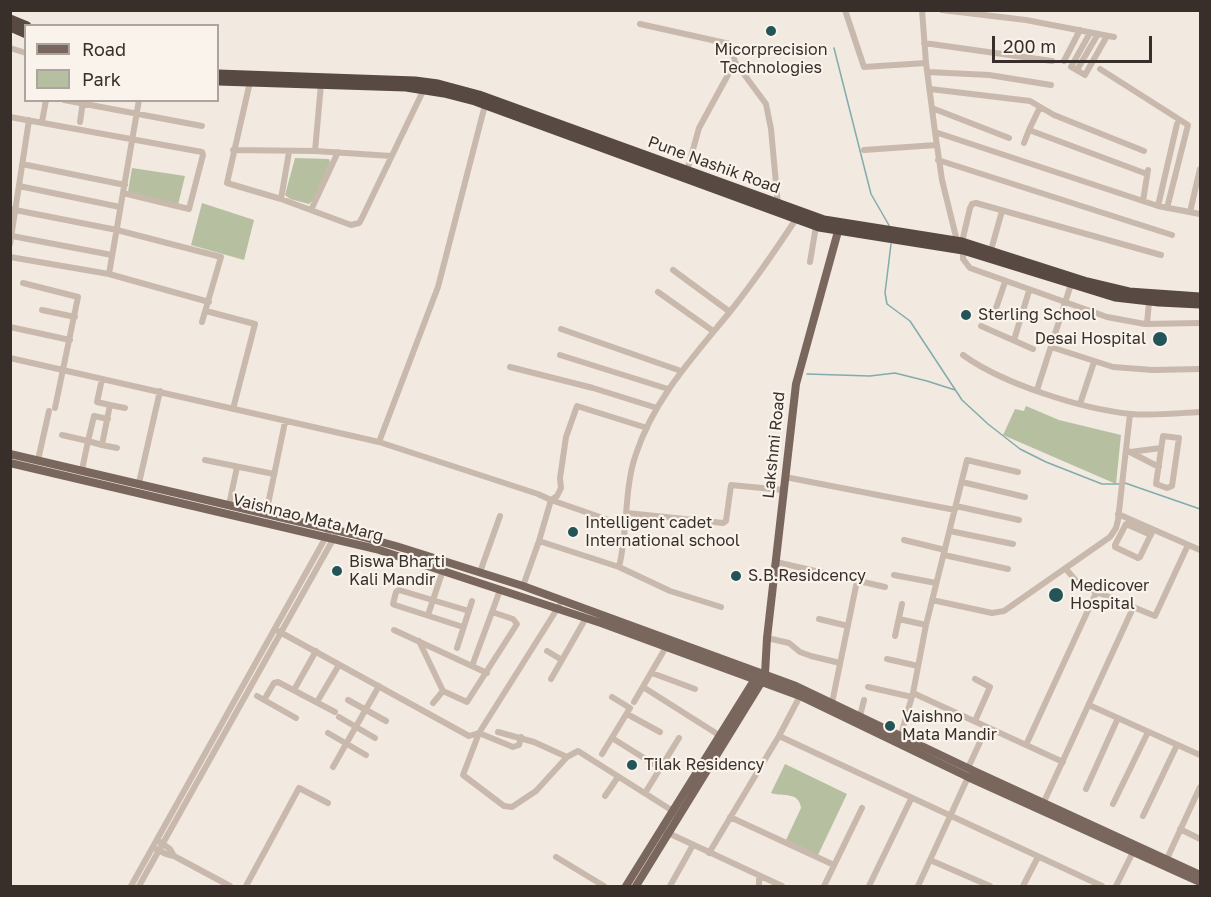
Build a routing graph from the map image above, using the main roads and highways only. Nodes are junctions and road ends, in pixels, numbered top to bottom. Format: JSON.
{"nodes":[{"id":1,"x":10,"y":19,"type":"edge"},
{"id":2,"x":24,"y":25,"type":"edge"},
{"id":3,"x":10,"y":27,"type":"edge"},
{"id":4,"x":24,"y":33,"type":"edge"},
{"id":5,"x":219,"y":74,"type":"edge"},
{"id":6,"x":219,"y":81,"type":"edge"},
{"id":7,"x":839,"y":228,"type":"junction"},
{"id":8,"x":961,"y":244,"type":"junction"},
{"id":9,"x":1072,"y":281,"type":"junction"},
{"id":10,"x":1200,"y":297,"type":"edge"},
{"id":11,"x":1200,"y":304,"type":"edge"},
{"id":12,"x":10,"y":454,"type":"edge"},
{"id":13,"x":10,"y":463,"type":"edge"},
{"id":14,"x":40,"y":463,"type":"junction"},
{"id":15,"x":332,"y":534,"type":"junction"},
{"id":16,"x":560,"y":604,"type":"junction"},
{"id":17,"x":761,"y":675,"type":"junction"},
{"id":18,"x":899,"y":739,"type":"junction"},
{"id":19,"x":1042,"y":806,"type":"junction"},
{"id":20,"x":665,"y":832,"type":"junction"},
{"id":21,"x":1165,"y":862,"type":"junction"},
{"id":22,"x":1200,"y":875,"type":"edge"},
{"id":23,"x":1200,"y":882,"type":"edge"},
{"id":24,"x":626,"y":886,"type":"edge"},
{"id":25,"x":636,"y":886,"type":"edge"}],
"edges":[{"from":1,"to":2,"type":"highway"},
{"from":3,"to":4,"type":"highway"},
{"from":5,"to":7,"type":"highway","name":"Pune Nashik Road"},
{"from":6,"to":7,"type":"highway","name":"Pune Nashik Road"},
{"from":7,"to":8,"type":"highway","name":"Pune Nashik Road"},
{"from":7,"to":17,"type":"main road","name":"Lakshmi Road"},
{"from":8,"to":9,"type":"highway","name":"Pune Nashik Road"},
{"from":8,"to":9,"type":"highway","name":"Pune Nashik Road"},
{"from":9,"to":10,"type":"highway","name":"Pune Nashik Road"},
{"from":9,"to":11,"type":"highway","name":"Pune Nashik Road"},
{"from":12,"to":14,"type":"main road","name":"Vaishnao Mata Marg"},
{"from":13,"to":14,"type":"main road","name":"Vaishnao Mata Marg"},
{"from":14,"to":15,"type":"main road","name":"Vaishnao Mata Marg"},
{"from":14,"to":15,"type":"main road","name":"Vaishnao Mata Marg"},
{"from":15,"to":16,"type":"main road","name":"Vaishnao Mata Marg"},
{"from":15,"to":16,"type":"main road","name":"Vaishnao Mata Marg"},
{"from":16,"to":17,"type":"main road","name":"Vaishnao Mata Marg"},
{"from":16,"to":17,"type":"main road","name":"Vaishnao Mata Marg"},
{"from":17,"to":18,"type":"main road"},
{"from":17,"to":18,"type":"main road"},
{"from":17,"to":20,"type":"main road"},
{"from":18,"to":19,"type":"main road"},
{"from":19,"to":21,"type":"main road"},
{"from":19,"to":21,"type":"main road"},
{"from":20,"to":24,"type":"main road"},
{"from":20,"to":25,"type":"main road"},
{"from":21,"to":22,"type":"main road"},
{"from":21,"to":23,"type":"main road"}]}
